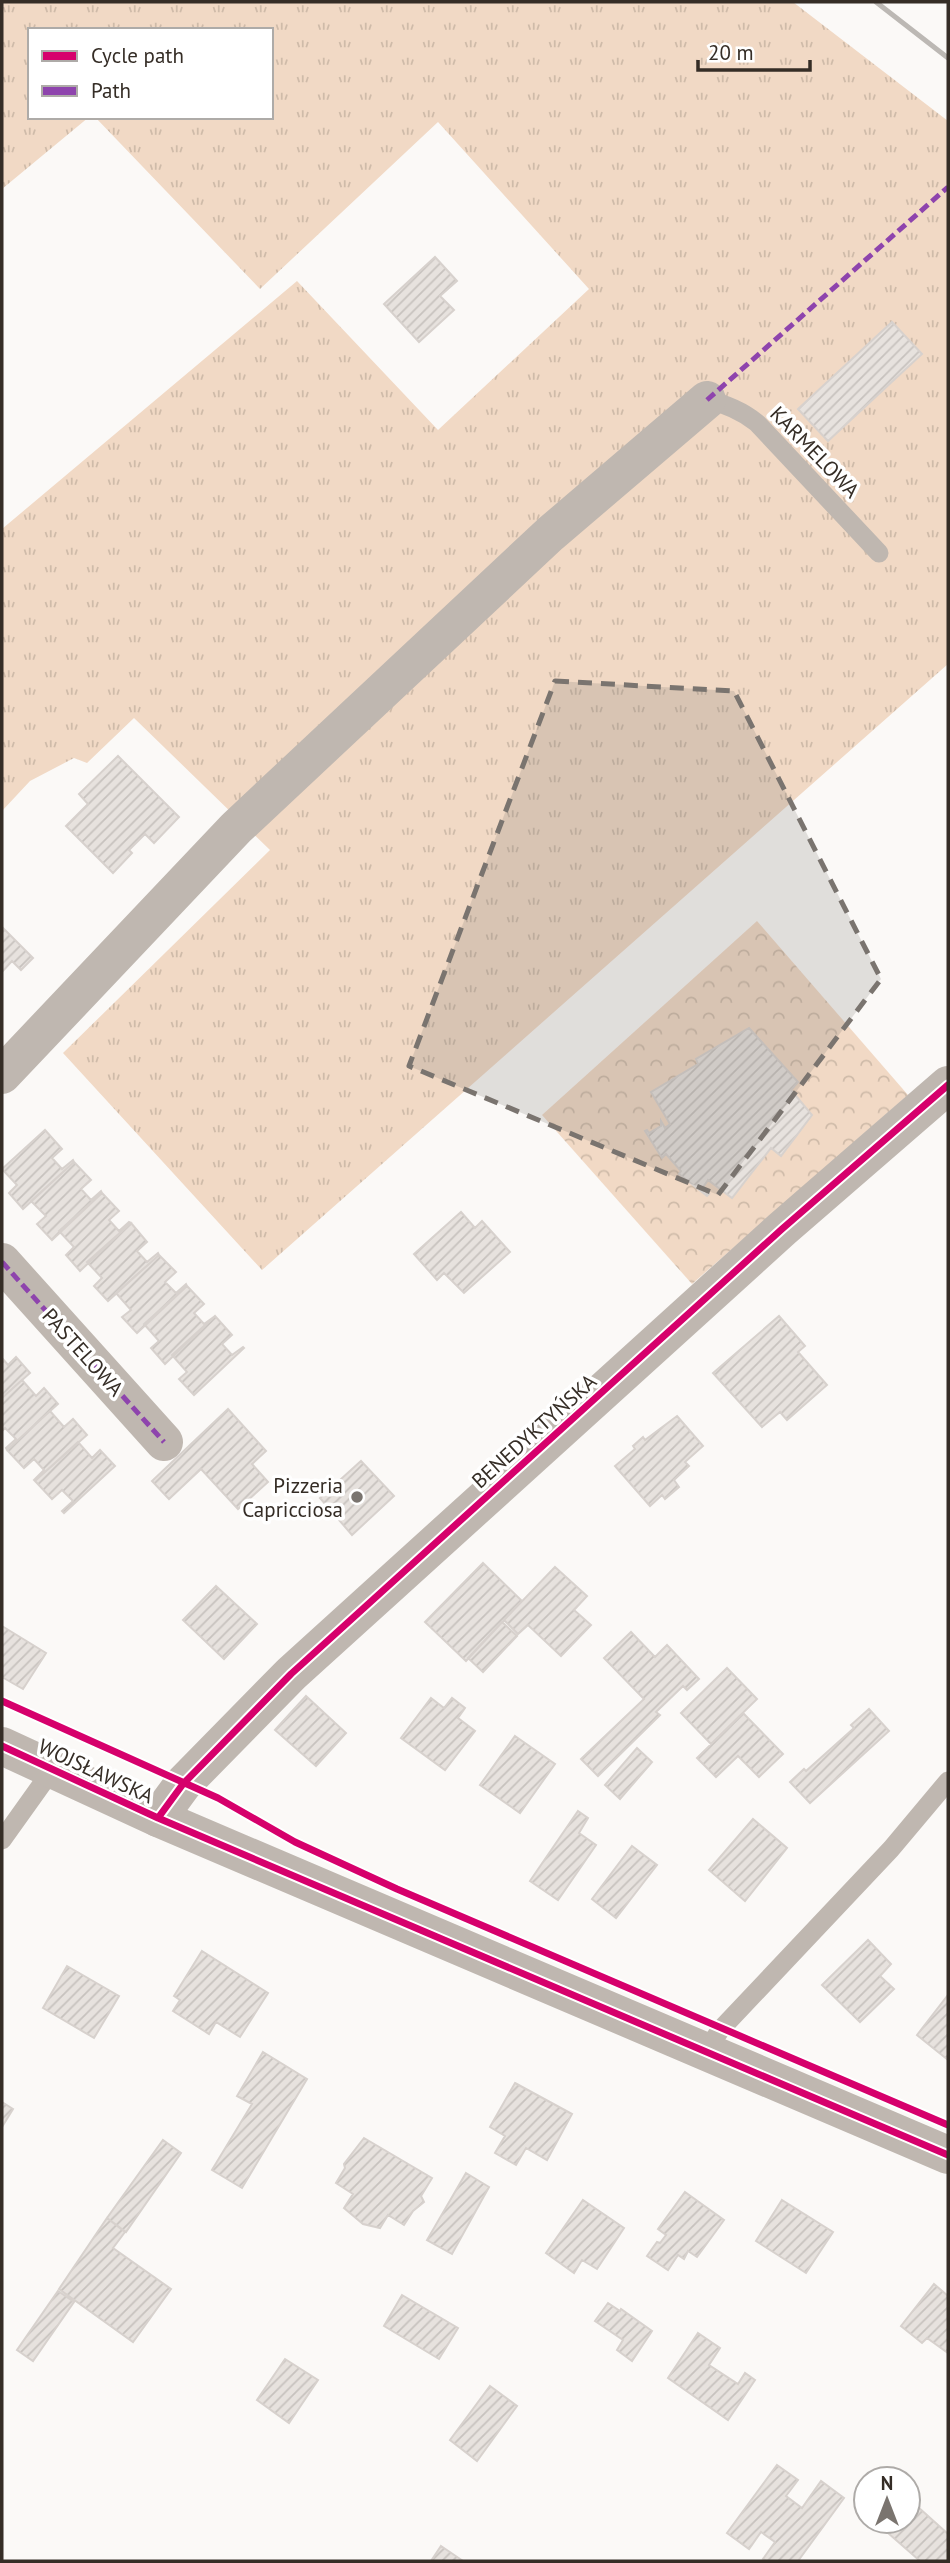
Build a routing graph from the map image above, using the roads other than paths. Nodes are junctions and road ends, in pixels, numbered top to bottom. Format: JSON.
{"nodes":[{"id":1,"x":706,"y":400,"type":"joint"},
{"id":2,"x":879,"y":553,"type":"dead end"},
{"id":3,"x":2,"y":1075,"type":"edge"},
{"id":4,"x":948,"y":1085,"type":"edge"},
{"id":5,"x":2,"y":1262,"type":"edge"},
{"id":6,"x":164,"y":1442,"type":"dead end"},
{"id":7,"x":2,"y":1746,"type":"edge"},
{"id":8,"x":52,"y":1770,"type":"junction"},
{"id":9,"x":948,"y":1782,"type":"edge"},
{"id":10,"x":158,"y":1818,"type":"junction"},
{"id":11,"x":2,"y":1840,"type":"edge"},
{"id":12,"x":705,"y":2052,"type":"junction"},
{"id":13,"x":948,"y":2155,"type":"edge"}],
"edges":[{"from":1,"to":2,"type":"lane","name":"KARMELOWA"},
{"from":1,"to":3,"type":"street"},
{"from":4,"to":10,"type":"street","name":"BENEDYKTYŃSKA"},
{"from":5,"to":6,"type":"street","name":"PASTELOWA"},
{"from":7,"to":8,"type":"street","name":"WOJSŁAWSKA"},
{"from":8,"to":10,"type":"street","name":"WOJSŁAWSKA"},
{"from":8,"to":11,"type":"lane"},
{"from":9,"to":12,"type":"lane"},
{"from":10,"to":12,"type":"street","name":"WOJSŁAWSKA"},
{"from":12,"to":13,"type":"street","name":"WOJSŁAWSKA"}]}
